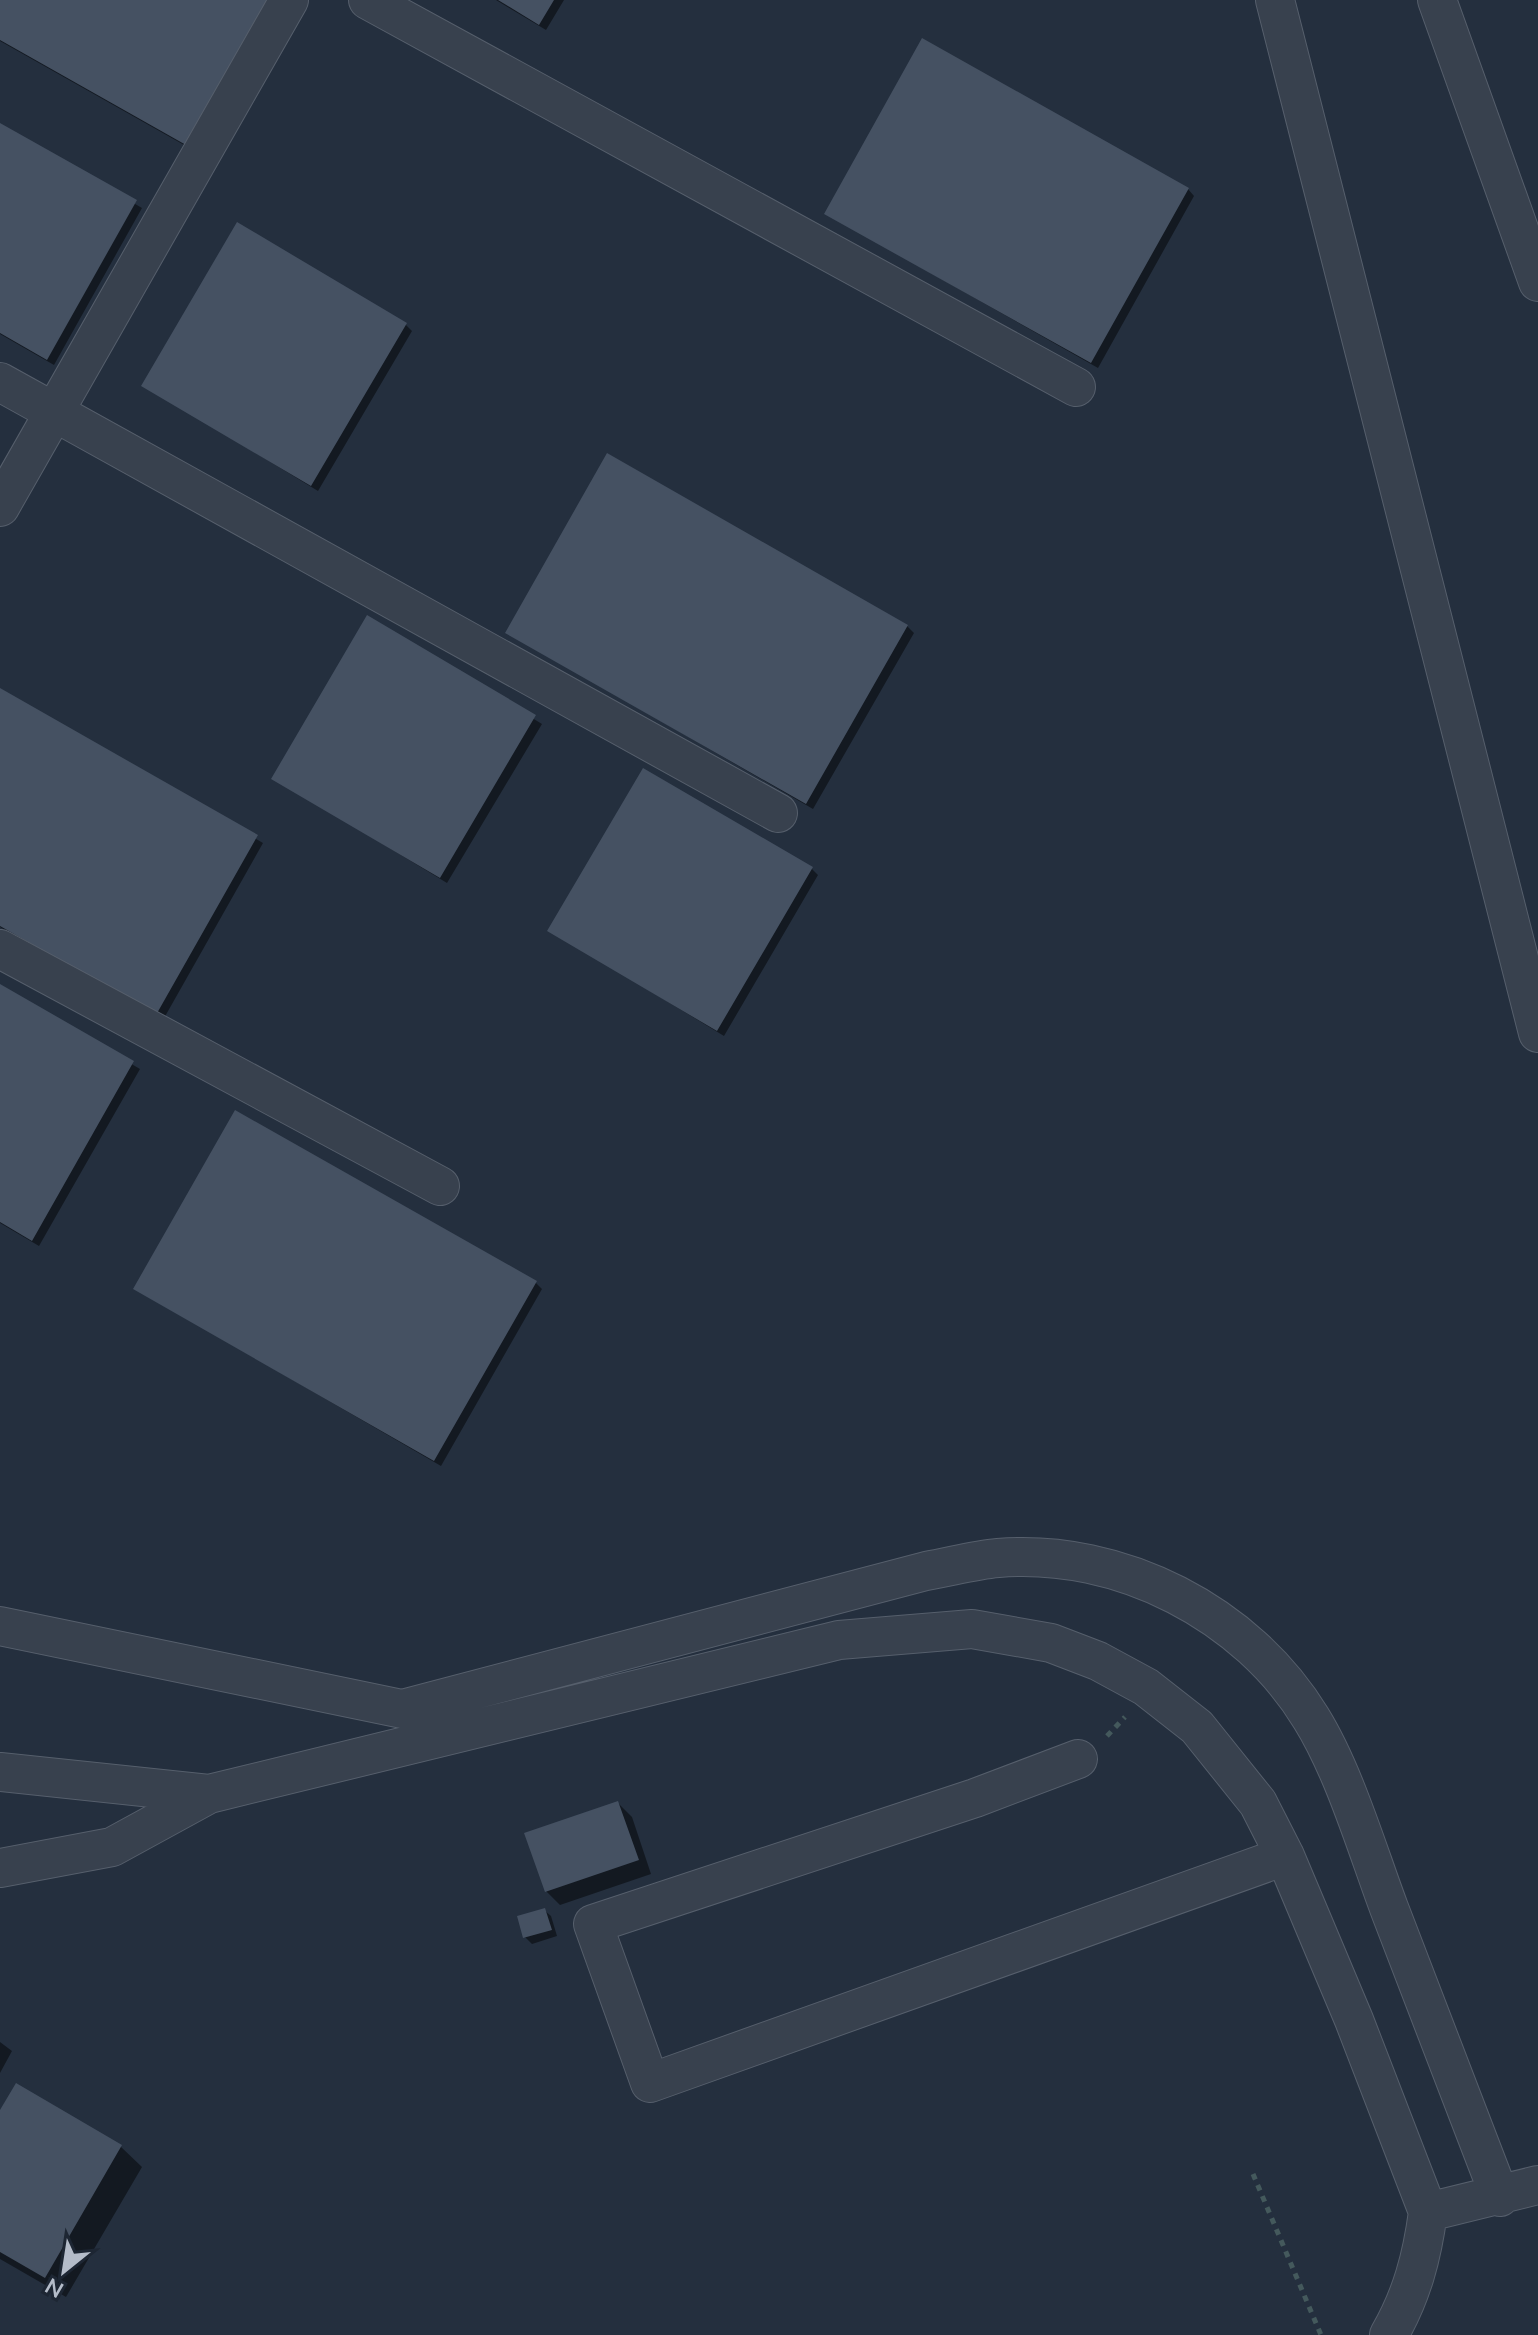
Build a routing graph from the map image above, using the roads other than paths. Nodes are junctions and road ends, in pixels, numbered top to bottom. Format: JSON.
{"nodes":[{"id":1,"x":289,"y":0,"type":"edge"},
{"id":2,"x":368,"y":0,"type":"edge"},
{"id":3,"x":1275,"y":0,"type":"edge"},
{"id":4,"x":1437,"y":0,"type":"edge"},
{"id":5,"x":1538,"y":282,"type":"edge"},
{"id":6,"x":0,"y":382,"type":"edge"},
{"id":7,"x":1076,"y":387,"type":"dead end"},
{"id":8,"x":52,"y":412,"type":"junction"},
{"id":9,"x":0,"y":507,"type":"edge"},
{"id":10,"x":778,"y":813,"type":"dead end"},
{"id":11,"x":0,"y":949,"type":"edge"},
{"id":12,"x":1538,"y":1033,"type":"edge"},
{"id":13,"x":440,"y":1186,"type":"dead end"},
{"id":14,"x":0,"y":1626,"type":"edge"},
{"id":15,"x":1078,"y":1759,"type":"road end"},
{"id":16,"x":0,"y":1772,"type":"edge"},
{"id":17,"x":209,"y":1794,"type":"junction"},
{"id":18,"x":1285,"y":1856,"type":"junction"},
{"id":19,"x":0,"y":1868,"type":"edge"},
{"id":20,"x":1538,"y":2185,"type":"edge"},
{"id":21,"x":1500,"y":2197,"type":"junction"},
{"id":22,"x":1428,"y":2212,"type":"junction"},
{"id":23,"x":1389,"y":2335,"type":"edge"}],
"edges":[{"from":1,"to":8,"type":"street"},
{"from":2,"to":7,"type":"street"},
{"from":3,"to":12,"type":"street"},
{"from":4,"to":5,"type":"street"},
{"from":6,"to":8,"type":"street"},
{"from":8,"to":9,"type":"street"},
{"from":8,"to":10,"type":"street"},
{"from":11,"to":13,"type":"street"},
{"from":14,"to":21,"type":"street"},
{"from":15,"to":18,"type":"street"},
{"from":16,"to":17,"type":"street"},
{"from":17,"to":18,"type":"street"},
{"from":17,"to":19,"type":"street"},
{"from":18,"to":22,"type":"street"},
{"from":20,"to":21,"type":"street"},
{"from":21,"to":22,"type":"street"},
{"from":22,"to":23,"type":"street"}]}
